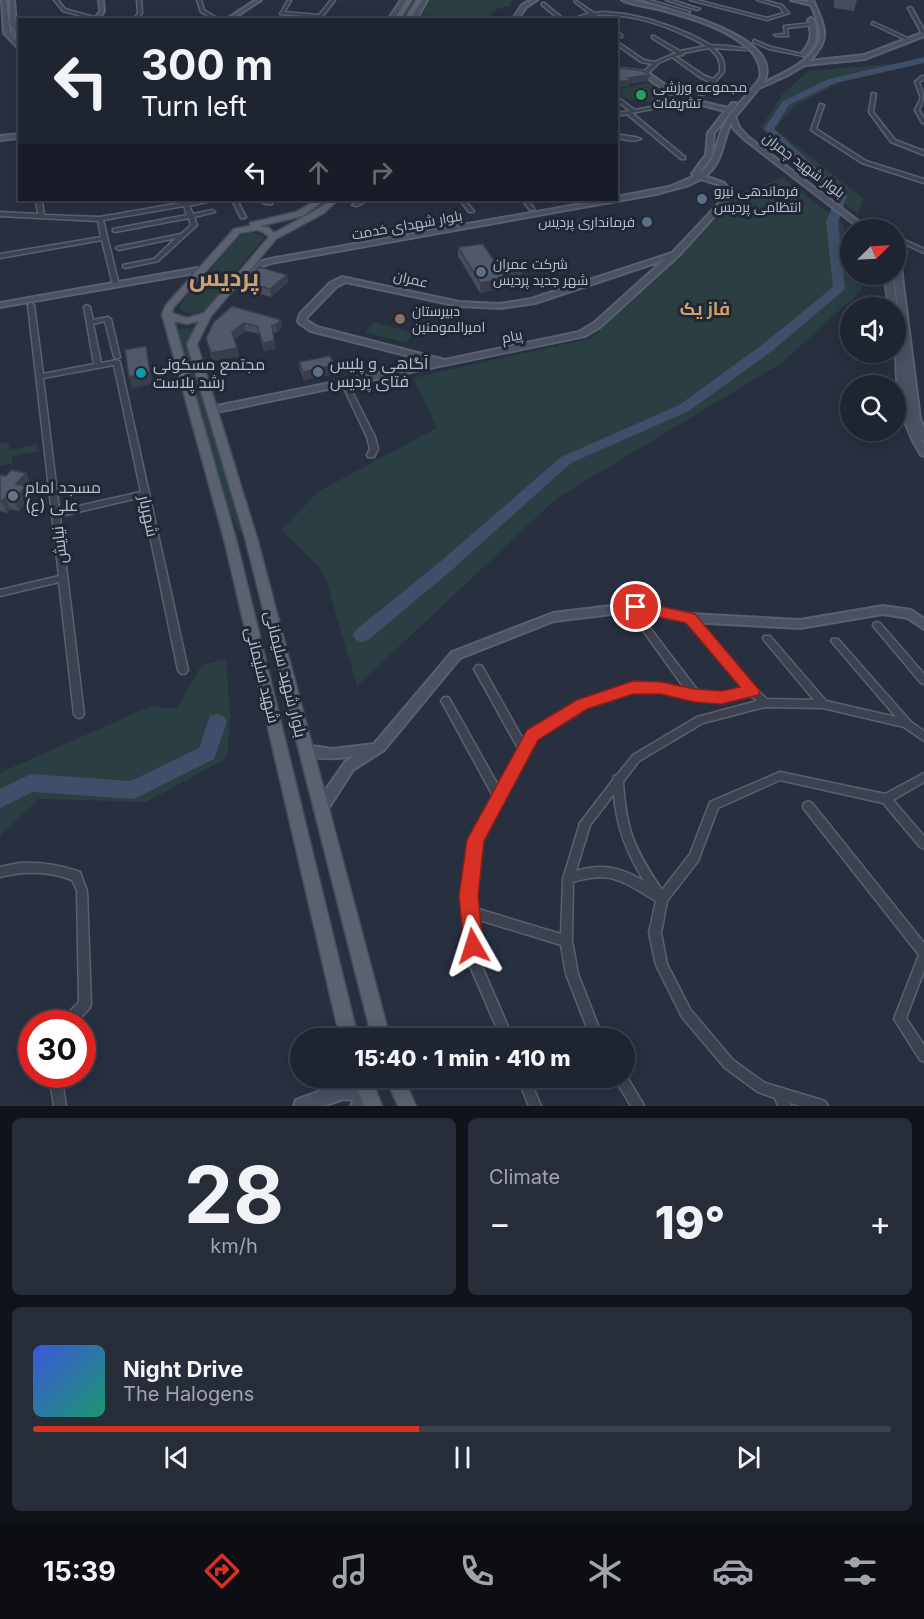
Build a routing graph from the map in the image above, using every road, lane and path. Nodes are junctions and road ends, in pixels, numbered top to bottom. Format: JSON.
{"nodes":[{"id":1,"x":4,"y":0,"type":"edge"},
{"id":2,"x":12,"y":0,"type":"edge"},
{"id":3,"x":56,"y":0,"type":"edge"},
{"id":4,"x":101,"y":0,"type":"edge"},
{"id":5,"x":139,"y":0,"type":"edge"},
{"id":6,"x":199,"y":0,"type":"edge"},
{"id":7,"x":259,"y":0,"type":"edge"},
{"id":8,"x":333,"y":0,"type":"edge"},
{"id":9,"x":409,"y":0,"type":"edge"},
{"id":10,"x":418,"y":0,"type":"edge"},
{"id":11,"x":425,"y":0,"type":"edge"},
{"id":12,"x":526,"y":0,"type":"edge"},
{"id":13,"x":536,"y":0,"type":"edge"},
{"id":14,"x":624,"y":0,"type":"edge"},
{"id":15,"x":645,"y":0,"type":"edge"},
{"id":16,"x":668,"y":0,"type":"edge"},
{"id":17,"x":692,"y":0,"type":"edge"},
{"id":18,"x":759,"y":0,"type":"edge"},
{"id":19,"x":793,"y":0,"type":"edge"},
{"id":20,"x":290,"y":1,"type":"edge"},
{"id":21,"x":401,"y":1,"type":"edge"},
{"id":22,"x":576,"y":1,"type":"edge"},
{"id":23,"x":618,"y":1,"type":"edge"},
{"id":24,"x":808,"y":2,"type":"edge"},
{"id":25,"x":543,"y":4,"type":"dead end"},
{"id":26,"x":910,"y":8,"type":"dead end"},
{"id":27,"x":698,"y":9,"type":"dead end"},
{"id":28,"x":591,"y":12,"type":"junction"},
{"id":29,"x":688,"y":12,"type":"dead end"},
{"id":30,"x":401,"y":13,"type":"junction"},
{"id":31,"x":95,"y":18,"type":"edge"},
{"id":32,"x":99,"y":18,"type":"edge"},
{"id":33,"x":136,"y":18,"type":"edge"},
{"id":34,"x":214,"y":18,"type":"edge"},
{"id":35,"x":230,"y":18,"type":"edge"},
{"id":36,"x":319,"y":18,"type":"edge"},
{"id":37,"x":392,"y":18,"type":"edge"},
{"id":38,"x":393,"y":18,"type":"edge"},
{"id":39,"x":398,"y":18,"type":"edge"},
{"id":40,"x":411,"y":18,"type":"edge"},
{"id":41,"x":507,"y":18,"type":"edge"},
{"id":42,"x":515,"y":18,"type":"edge"},
{"id":43,"x":560,"y":18,"type":"edge"},
{"id":44,"x":575,"y":18,"type":"edge"},
{"id":45,"x":598,"y":18,"type":"edge"},
{"id":46,"x":873,"y":23,"type":"dead end"},
{"id":47,"x":812,"y":24,"type":"junction"},
{"id":48,"x":924,"y":34,"type":"edge"},
{"id":49,"x":18,"y":35,"type":"edge"},
{"id":50,"x":776,"y":35,"type":"dead end"},
{"id":51,"x":653,"y":37,"type":"dead end"},
{"id":52,"x":909,"y":40,"type":"junction"},
{"id":53,"x":754,"y":41,"type":"dead end"},
{"id":54,"x":618,"y":43,"type":"edge"},
{"id":55,"x":18,"y":47,"type":"edge"},
{"id":56,"x":710,"y":47,"type":"junction"},
{"id":57,"x":746,"y":49,"type":"junction"},
{"id":58,"x":681,"y":54,"type":"junction"},
{"id":59,"x":804,"y":55,"type":"junction"},
{"id":60,"x":813,"y":55,"type":"junction"},
{"id":61,"x":674,"y":57,"type":"junction"},
{"id":62,"x":832,"y":60,"type":"junction"},
{"id":63,"x":654,"y":63,"type":"junction"},
{"id":64,"x":802,"y":64,"type":"junction"},
{"id":65,"x":618,"y":70,"type":"edge"},
{"id":66,"x":764,"y":71,"type":"junction"},
{"id":67,"x":645,"y":73,"type":"junction"},
{"id":68,"x":781,"y":76,"type":"junction"},
{"id":69,"x":924,"y":77,"type":"edge"},
{"id":70,"x":713,"y":81,"type":"junction"},
{"id":71,"x":754,"y":88,"type":"junction"},
{"id":72,"x":745,"y":90,"type":"dead end"},
{"id":73,"x":701,"y":94,"type":"dead end"},
{"id":74,"x":874,"y":94,"type":"dead end"},
{"id":75,"x":740,"y":96,"type":"dead end"},
{"id":76,"x":618,"y":99,"type":"edge"},
{"id":77,"x":686,"y":101,"type":"junction"},
{"id":78,"x":822,"y":105,"type":"dead end"},
{"id":79,"x":729,"y":110,"type":"junction"},
{"id":80,"x":632,"y":112,"type":"junction"},
{"id":81,"x":618,"y":115,"type":"edge"},
{"id":82,"x":924,"y":122,"type":"edge"},
{"id":83,"x":18,"y":131,"type":"edge"},
{"id":84,"x":0,"y":133,"type":"edge"},
{"id":85,"x":723,"y":133,"type":"junction"},
{"id":86,"x":18,"y":136,"type":"edge"},
{"id":87,"x":618,"y":136,"type":"edge"},
{"id":88,"x":0,"y":138,"type":"edge"},
{"id":89,"x":639,"y":139,"type":"dead end"},
{"id":90,"x":924,"y":153,"type":"edge"},
{"id":91,"x":683,"y":158,"type":"dead end"},
{"id":92,"x":699,"y":175,"type":"junction"},
{"id":93,"x":924,"y":181,"type":"edge"},
{"id":94,"x":618,"y":194,"type":"edge"},
{"id":95,"x":618,"y":198,"type":"edge"},
{"id":96,"x":39,"y":201,"type":"edge"},
{"id":97,"x":198,"y":201,"type":"edge"},
{"id":98,"x":235,"y":201,"type":"edge"},
{"id":99,"x":319,"y":201,"type":"edge"},
{"id":100,"x":333,"y":201,"type":"edge"},
{"id":101,"x":363,"y":201,"type":"edge"},
{"id":102,"x":463,"y":201,"type":"edge"},
{"id":103,"x":525,"y":201,"type":"edge"},
{"id":104,"x":582,"y":201,"type":"edge"},
{"id":105,"x":604,"y":201,"type":"edge"},
{"id":106,"x":186,"y":204,"type":"junction"},
{"id":107,"x":355,"y":205,"type":"dead end"},
{"id":108,"x":532,"y":209,"type":"junction"},
{"id":109,"x":471,"y":211,"type":"dead end"},
{"id":110,"x":212,"y":212,"type":"dead end"},
{"id":111,"x":0,"y":214,"type":"edge"},
{"id":112,"x":843,"y":215,"type":"junction"},
{"id":113,"x":41,"y":216,"type":"junction"},
{"id":114,"x":191,"y":216,"type":"junction"},
{"id":115,"x":243,"y":217,"type":"dead end"},
{"id":116,"x":100,"y":219,"type":"junction"},
{"id":117,"x":847,"y":219,"type":"edge"},
{"id":118,"x":849,"y":219,"type":"edge"},
{"id":119,"x":276,"y":220,"type":"junction"},
{"id":120,"x":288,"y":227,"type":"junction"},
{"id":121,"x":115,"y":230,"type":"dead end"},
{"id":122,"x":237,"y":231,"type":"junction"},
{"id":123,"x":183,"y":235,"type":"junction"},
{"id":124,"x":273,"y":237,"type":"junction"},
{"id":125,"x":105,"y":238,"type":"junction"},
{"id":126,"x":906,"y":243,"type":"edge"},
{"id":127,"x":119,"y":248,"type":"dead end"},
{"id":128,"x":924,"y":251,"type":"edge"},
{"id":129,"x":676,"y":253,"type":"junction"},
{"id":130,"x":0,"y":256,"type":"edge"},
{"id":131,"x":125,"y":266,"type":"dead end"},
{"id":132,"x":203,"y":269,"type":"junction"},
{"id":133,"x":242,"y":274,"type":"junction"},
{"id":134,"x":190,"y":283,"type":"junction"},
{"id":135,"x":116,"y":285,"type":"junction"},
{"id":136,"x":899,"y":285,"type":"edge"},
{"id":137,"x":31,"y":302,"type":"junction"},
{"id":138,"x":0,"y":304,"type":"edge"},
{"id":139,"x":87,"y":307,"type":"dead end"},
{"id":140,"x":0,"y":310,"type":"edge"},
{"id":141,"x":167,"y":314,"type":"junction"},
{"id":142,"x":207,"y":315,"type":"junction"},
{"id":143,"x":90,"y":322,"type":"junction"},
{"id":144,"x":117,"y":360,"type":"junction"},
{"id":145,"x":447,"y":363,"type":"junction"},
{"id":146,"x":900,"y":363,"type":"edge"},
{"id":147,"x":98,"y":366,"type":"junction"},
{"id":148,"x":39,"y":377,"type":"junction"},
{"id":149,"x":345,"y":384,"type":"junction"},
{"id":150,"x":212,"y":410,"type":"junction"},
{"id":151,"x":924,"y":438,"type":"edge"},
{"id":152,"x":924,"y":453,"type":"edge"},
{"id":153,"x":371,"y":455,"type":"dead end"},
{"id":154,"x":144,"y":494,"type":"junction"},
{"id":155,"x":66,"y":512,"type":"dead end"},
{"id":156,"x":251,"y":538,"type":"junction"},
{"id":157,"x":231,"y":543,"type":"junction"},
{"id":158,"x":63,"y":578,"type":"junction"},
{"id":159,"x":0,"y":593,"type":"edge"},
{"id":160,"x":690,"y":618,"type":"junction"},
{"id":161,"x":876,"y":625,"type":"dead end"},
{"id":162,"x":924,"y":625,"type":"edge"},
{"id":163,"x":647,"y":630,"type":"dead end"},
{"id":164,"x":767,"y":638,"type":"dead end"},
{"id":165,"x":835,"y":641,"type":"dead end"},
{"id":166,"x":479,"y":669,"type":"dead end"},
{"id":167,"x":183,"y":670,"type":"dead end"},
{"id":168,"x":924,"y":680,"type":"edge"},
{"id":169,"x":753,"y":691,"type":"junction"},
{"id":170,"x":694,"y":695,"type":"junction"},
{"id":171,"x":446,"y":701,"type":"dead end"},
{"id":172,"x":765,"y":703,"type":"junction"},
{"id":173,"x":823,"y":704,"type":"junction"},
{"id":174,"x":79,"y":714,"type":"dead end"},
{"id":175,"x":907,"y":724,"type":"junction"},
{"id":176,"x":924,"y":737,"type":"edge"},
{"id":177,"x":380,"y":746,"type":"junction"},
{"id":178,"x":306,"y":750,"type":"junction"},
{"id":179,"x":525,"y":750,"type":"junction"},
{"id":180,"x":924,"y":777,"type":"edge"},
{"id":181,"x":618,"y":779,"type":"junction"},
{"id":182,"x":499,"y":797,"type":"junction"},
{"id":183,"x":886,"y":799,"type":"junction"},
{"id":184,"x":808,"y":806,"type":"dead end"},
{"id":185,"x":321,"y":808,"type":"junction"},
{"id":186,"x":924,"y":844,"type":"edge"},
{"id":187,"x":0,"y":872,"type":"edge"},
{"id":188,"x":568,"y":879,"type":"junction"},
{"id":189,"x":662,"y":899,"type":"junction"},
{"id":190,"x":470,"y":912,"type":"junction"},
{"id":191,"x":566,"y":940,"type":"junction"},
{"id":192,"x":924,"y":954,"type":"edge"},
{"id":193,"x":80,"y":1010,"type":"edge"},
{"id":194,"x":347,"y":1028,"type":"edge"},
{"id":195,"x":378,"y":1028,"type":"edge"},
{"id":196,"x":503,"y":1028,"type":"edge"},
{"id":197,"x":593,"y":1028,"type":"edge"},
{"id":198,"x":924,"y":1056,"type":"edge"},
{"id":199,"x":57,"y":1088,"type":"edge"},
{"id":200,"x":399,"y":1088,"type":"edge"},
{"id":201,"x":528,"y":1088,"type":"edge"},
{"id":202,"x":627,"y":1088,"type":"edge"},
{"id":203,"x":366,"y":1095,"type":"edge"},
{"id":204,"x":337,"y":1098,"type":"edge"},
{"id":205,"x":779,"y":1099,"type":"edge"},
{"id":206,"x":60,"y":1106,"type":"edge"},
{"id":207,"x":302,"y":1106,"type":"edge"},
{"id":208,"x":407,"y":1106,"type":"edge"},
{"id":209,"x":535,"y":1106,"type":"edge"},
{"id":210,"x":638,"y":1106,"type":"edge"},
{"id":211,"x":785,"y":1106,"type":"edge"},
{"id":212,"x":822,"y":1106,"type":"edge"}],
"edges":[{"from":1,"to":55,"type":"main road"},
{"from":2,"to":49,"type":"main road"},
{"from":3,"to":31,"type":"street"},
{"from":4,"to":32,"type":"main road"},
{"from":5,"to":33,"type":"street"},
{"from":6,"to":34,"type":"street"},
{"from":7,"to":35,"type":"main road"},
{"from":8,"to":36,"type":"street"},
{"from":9,"to":30,"type":"main road"},
{"from":10,"to":40,"type":"main road"},
{"from":11,"to":40,"type":"main road"},
{"from":12,"to":41,"type":"main road"},
{"from":13,"to":42,"type":"main road"},
{"from":14,"to":66,"type":"main road"},
{"from":15,"to":29,"type":"street"},
{"from":16,"to":27,"type":"street"},
{"from":17,"to":18,"type":"street"},
{"from":19,"to":24,"type":"main road"},
{"from":20,"to":36,"type":"street"},
{"from":21,"to":37,"type":"main road"},
{"from":22,"to":28,"type":"street"},
{"from":23,"to":57,"type":"main road"},
{"from":24,"to":47,"type":"main road"},
{"from":24,"to":60,"type":"main road"},
{"from":25,"to":43,"type":"street"},
{"from":26,"to":48,"type":"street"},
{"from":28,"to":44,"type":"street"},
{"from":28,"to":45,"type":"street"},
{"from":28,"to":56,"type":"street"},
{"from":30,"to":38,"type":"main road"},
{"from":30,"to":39,"type":"main road"},
{"from":46,"to":52,"type":"street"},
{"from":47,"to":50,"type":"street"},
{"from":47,"to":59,"type":"main road"},
{"from":48,"to":52,"type":"main road"},
{"from":51,"to":58,"type":"street"},
{"from":52,"to":62,"type":"main road"},
{"from":53,"to":59,"type":"street"},
{"from":54,"to":63,"type":"street"},
{"from":56,"to":57,"type":"street"},
{"from":56,"to":58,"type":"street"},
{"from":56,"to":70,"type":"street"},
{"from":57,"to":66,"type":"main road"},
{"from":58,"to":61,"type":"street"},
{"from":59,"to":66,"type":"main road"},
{"from":60,"to":62,"type":"main road"},
{"from":60,"to":64,"type":"main road"},
{"from":61,"to":63,"type":"street"},
{"from":61,"to":70,"type":"street"},
{"from":62,"to":64,"type":"main road"},
{"from":63,"to":67,"type":"street"},
{"from":64,"to":68,"type":"main road"},
{"from":65,"to":67,"type":"main road"},
{"from":66,"to":68,"type":"main road"},
{"from":66,"to":71,"type":"main road"},
{"from":66,"to":72,"type":"main road"},
{"from":67,"to":77,"type":"main road"},
{"from":68,"to":71,"type":"main road"},
{"from":69,"to":82,"type":"street"},
{"from":70,"to":73,"type":"street"},
{"from":71,"to":85,"type":"main road"},
{"from":74,"to":90,"type":"street"},
{"from":75,"to":79,"type":"main road"},
{"from":76,"to":80,"type":"street"},
{"from":77,"to":79,"type":"main road"},
{"from":77,"to":80,"type":"street"},
{"from":78,"to":93,"type":"street"},
{"from":79,"to":85,"type":"main road"},
{"from":80,"to":81,"type":"street"},
{"from":80,"to":91,"type":"street"},
{"from":83,"to":84,"type":"main road"},
{"from":85,"to":92,"type":"main road"},
{"from":85,"to":112,"type":"main road","name":"بلوار شهید چمران"},
{"from":86,"to":88,"type":"main road"},
{"from":87,"to":89,"type":"street"},
{"from":92,"to":94,"type":"main road"},
{"from":92,"to":95,"type":"main road","name":"بلوار شهدای خدمت"},
{"from":92,"to":129,"type":"main road","name":"پیام"},
{"from":96,"to":113,"type":"street"},
{"from":97,"to":106,"type":"street"},
{"from":98,"to":115,"type":"street"},
{"from":99,"to":119,"type":"main road"},
{"from":100,"to":120,"type":"main road","name":"بلوار شهید سلیمانی"},
{"from":101,"to":107,"type":"street"},
{"from":102,"to":109,"type":"street"},
{"from":103,"to":108,"type":"street"},
{"from":104,"to":108,"type":"main road","name":"بلوار شهدای خدمت"},
{"from":105,"to":133,"type":"main road","name":"بلوار شهدای خدمت"},
{"from":106,"to":114,"type":"street"},
{"from":106,"to":116,"type":"street"},
{"from":108,"to":124,"type":"main road","name":"بلوار شهدای خدمت"},
{"from":110,"to":114,"type":"street"},
{"from":111,"to":113,"type":"street"},
{"from":112,"to":117,"type":"main road","name":"بلوار شهید چمران"},
{"from":112,"to":118,"type":"main road","name":"بلوار شهید چمران"},
{"from":113,"to":116,"type":"street"},
{"from":114,"to":121,"type":"street"},
{"from":114,"to":123,"type":"street"},
{"from":116,"to":125,"type":"street"},
{"from":119,"to":120,"type":"main road"},
{"from":119,"to":122,"type":"main road"},
{"from":120,"to":124,"type":"main road","name":"بلوار شهید سلیمانی"},
{"from":122,"to":124,"type":"main road"},
{"from":122,"to":132,"type":"main road"},
{"from":123,"to":127,"type":"street"},
{"from":123,"to":131,"type":"street"},
{"from":124,"to":133,"type":"main road","name":"بلوار شهید سلیمانی"},
{"from":125,"to":130,"type":"street"},
{"from":125,"to":135,"type":"street"},
{"from":126,"to":128,"type":"street"},
{"from":129,"to":145,"type":"main road","name":"پیام"},
{"from":129,"to":145,"type":"main road","name":"عمران"},
{"from":132,"to":134,"type":"main road"},
{"from":132,"to":135,"type":"main road"},
{"from":133,"to":142,"type":"main road","name":"بلوار شهید سلیمانی"},
{"from":134,"to":137,"type":"main road"},
{"from":134,"to":141,"type":"main road"},
{"from":135,"to":137,"type":"main road"},
{"from":136,"to":151,"type":"main road"},
{"from":137,"to":138,"type":"main road"},
{"from":137,"to":140,"type":"main road"},
{"from":137,"to":148,"type":"street","name":"نیایش"},
{"from":139,"to":143,"type":"street"},
{"from":141,"to":142,"type":"main road"},
{"from":141,"to":157,"type":"main road","name":"شهید سلیمانی"},
{"from":142,"to":150,"type":"main road","name":"بلوار شهید سلیمانی"},
{"from":143,"to":144,"type":"street","name":"شهریار"},
{"from":143,"to":147,"type":"street"},
{"from":144,"to":147,"type":"street"},
{"from":144,"to":154,"type":"street","name":"شهریار"},
{"from":145,"to":149,"type":"main road","name":"پیام"},
{"from":146,"to":152,"type":"main road"},
{"from":147,"to":148,"type":"street"},
{"from":148,"to":158,"type":"street","name":"نیایش"},
{"from":149,"to":150,"type":"main road","name":"پیام"},
{"from":149,"to":153,"type":"street"},
{"from":150,"to":156,"type":"main road","name":"بلوار شهید سلیمانی"},
{"from":154,"to":155,"type":"street"},
{"from":154,"to":167,"type":"street","name":"شهریار"},
{"from":156,"to":157,"type":"main road"},
{"from":156,"to":178,"type":"main road","name":"بلوار شهید سلیمانی"},
{"from":157,"to":194,"type":"main road","name":"شهید سلیمانی"},
{"from":158,"to":159,"type":"street"},
{"from":158,"to":174,"type":"street","name":"نیایش"},
{"from":160,"to":162,"type":"main road"},
{"from":160,"to":169,"type":"street"},
{"from":160,"to":177,"type":"main road"},
{"from":161,"to":168,"type":"street"},
{"from":163,"to":170,"type":"street"},
{"from":164,"to":173,"type":"street"},
{"from":165,"to":175,"type":"street"},
{"from":166,"to":179,"type":"street"},
{"from":169,"to":170,"type":"street"},
{"from":169,"to":172,"type":"street"},
{"from":170,"to":179,"type":"street"},
{"from":171,"to":182,"type":"street"},
{"from":172,"to":173,"type":"street"},
{"from":172,"to":181,"type":"street"},
{"from":173,"to":175,"type":"street"},
{"from":175,"to":176,"type":"street"},
{"from":177,"to":178,"type":"main road"},
{"from":177,"to":185,"type":"main road"},
{"from":178,"to":185,"type":"main road","name":"بلوار شهید سلیمانی"},
{"from":179,"to":182,"type":"street"},
{"from":180,"to":183,"type":"street"},
{"from":181,"to":188,"type":"street"},
{"from":181,"to":189,"type":"street"},
{"from":182,"to":190,"type":"street"},
{"from":183,"to":186,"type":"street"},
{"from":183,"to":189,"type":"street"},
{"from":184,"to":192,"type":"street"},
{"from":185,"to":195,"type":"main road","name":"بلوار شهید سلیمانی"},
{"from":187,"to":193,"type":"street"},
{"from":188,"to":189,"type":"street"},
{"from":188,"to":191,"type":"street"},
{"from":189,"to":205,"type":"street"},
{"from":190,"to":191,"type":"street"},
{"from":190,"to":196,"type":"street"},
{"from":191,"to":197,"type":"street"},
{"from":192,"to":198,"type":"street"},
{"from":199,"to":206,"type":"street"},
{"from":200,"to":208,"type":"main road"},
{"from":201,"to":209,"type":"street"},
{"from":202,"to":210,"type":"street"},
{"from":203,"to":204,"type":"main road"},
{"from":204,"to":207,"type":"main road"},
{"from":205,"to":211,"type":"street"},
{"from":205,"to":212,"type":"street"}]}
